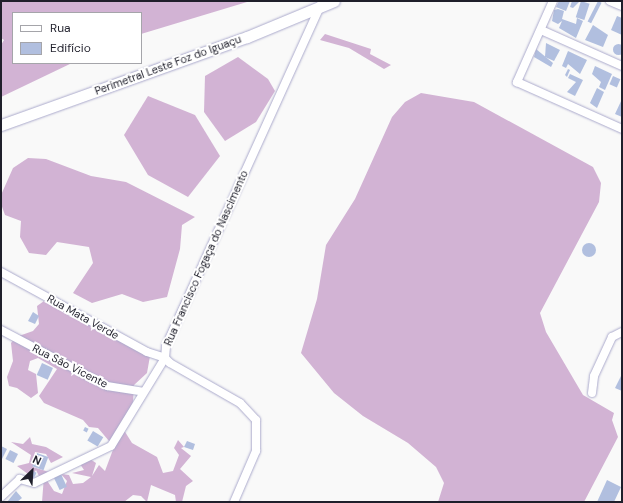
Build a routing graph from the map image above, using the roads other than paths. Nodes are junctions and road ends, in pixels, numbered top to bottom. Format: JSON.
{"nodes":[{"id":1,"x":334,"y":1,"type":"edge"},
{"id":2,"x":553,"y":1,"type":"edge"},
{"id":3,"x":610,"y":1,"type":"edge"},
{"id":4,"x":321,"y":4,"type":"edge"},
{"id":5,"x":622,"y":6,"type":"edge"},
{"id":6,"x":541,"y":30,"type":"junction"},
{"id":7,"x":622,"y":66,"type":"edge"},
{"id":8,"x":1,"y":125,"type":"edge"},
{"id":9,"x":622,"y":129,"type":"edge"},
{"id":10,"x":1,"y":272,"type":"edge"},
{"id":11,"x":1,"y":330,"type":"edge"},
{"id":12,"x":622,"y":332,"type":"edge"},
{"id":13,"x":165,"y":358,"type":"junction"},
{"id":14,"x":143,"y":392,"type":"junction"},
{"id":15,"x":592,"y":393,"type":"dead end"},
{"id":16,"x":1,"y":497,"type":"edge"},
{"id":17,"x":234,"y":502,"type":"edge"}],
"edges":[{"from":1,"to":4,"type":"highway","name":"Perimetral Leste Foz do Iguaçu"},
{"from":2,"to":6,"type":"street"},
{"from":3,"to":5,"type":"street"},
{"from":4,"to":8,"type":"highway","name":"Perimetral Leste Foz do Iguaçu"},
{"from":4,"to":13,"type":"street","name":"Rua Francisco Fogaça do Nascimento"},
{"from":6,"to":7,"type":"street"},
{"from":6,"to":9,"type":"street"},
{"from":10,"to":13,"type":"street","name":"Rua Mata Verde"},
{"from":11,"to":14,"type":"street","name":"Rua São Vicente"},
{"from":12,"to":15,"type":"street"},
{"from":13,"to":14,"type":"street"},
{"from":13,"to":17,"type":"street","name":"Rua Francisco Fogaça do Nascimento"},
{"from":14,"to":16,"type":"street"}]}
